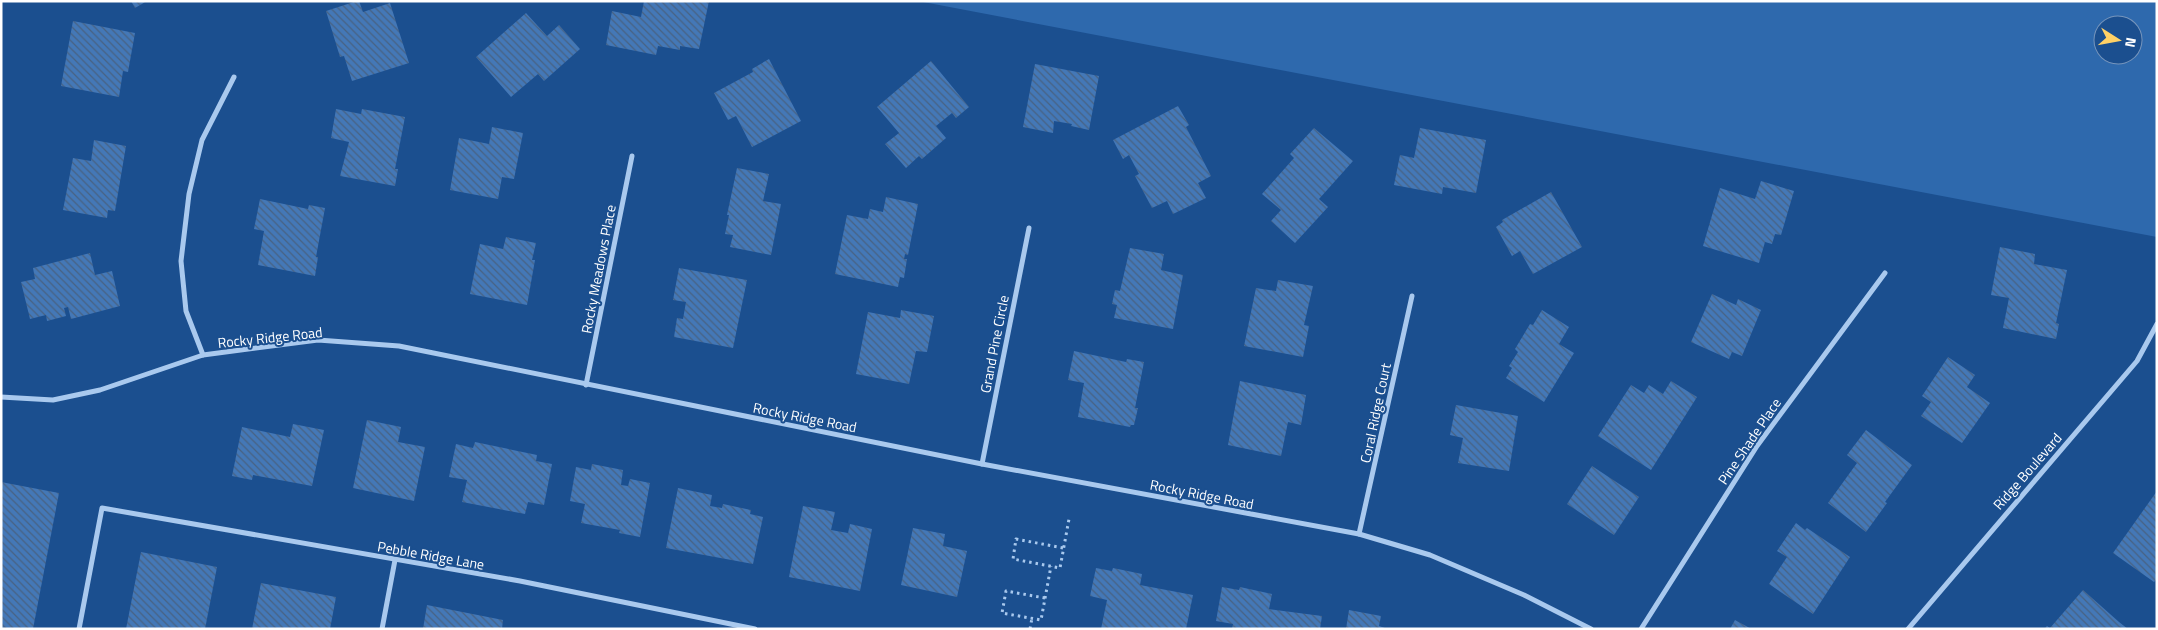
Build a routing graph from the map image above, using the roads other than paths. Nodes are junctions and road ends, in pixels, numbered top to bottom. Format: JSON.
{"nodes":[{"id":1,"x":234,"y":78,"type":"dead end"},
{"id":2,"x":632,"y":156,"type":"dead end"},
{"id":3,"x":1028,"y":228,"type":"dead end"},
{"id":4,"x":1885,"y":273,"type":"dead end"},
{"id":5,"x":1412,"y":296,"type":"dead end"},
{"id":6,"x":2157,"y":324,"type":"edge"},
{"id":7,"x":203,"y":355,"type":"junction"},
{"id":8,"x":586,"y":385,"type":"junction"},
{"id":9,"x":1,"y":397,"type":"edge"},
{"id":10,"x":982,"y":464,"type":"junction"},
{"id":11,"x":1359,"y":534,"type":"junction"},
{"id":12,"x":395,"y":560,"type":"junction"},
{"id":13,"x":79,"y":629,"type":"edge"},
{"id":14,"x":382,"y":629,"type":"edge"},
{"id":15,"x":755,"y":629,"type":"edge"},
{"id":16,"x":1591,"y":629,"type":"edge"},
{"id":17,"x":1641,"y":629,"type":"edge"},
{"id":18,"x":1908,"y":629,"type":"edge"}],
"edges":[{"from":1,"to":7,"type":"street"},
{"from":2,"to":8,"type":"street","name":"Rocky Meadows Place"},
{"from":3,"to":10,"type":"street","name":"Grand Pine Circle"},
{"from":4,"to":17,"type":"street","name":"Pine Shade Place"},
{"from":5,"to":11,"type":"street","name":"Coral Ridge Court"},
{"from":6,"to":18,"type":"street","name":"Ridge Boulevard"},
{"from":7,"to":8,"type":"street","name":"Rocky Ridge Road"},
{"from":7,"to":9,"type":"street","name":"Rocky Ridge Road"},
{"from":8,"to":10,"type":"street","name":"Rocky Ridge Road"},
{"from":10,"to":11,"type":"street","name":"Rocky Ridge Road"},
{"from":11,"to":16,"type":"street","name":"Rocky Ridge Road"},
{"from":12,"to":13,"type":"street","name":"Pebble Ridge Lane"},
{"from":12,"to":14,"type":"street"},
{"from":12,"to":15,"type":"street","name":"Pebble Ridge Lane"}]}
